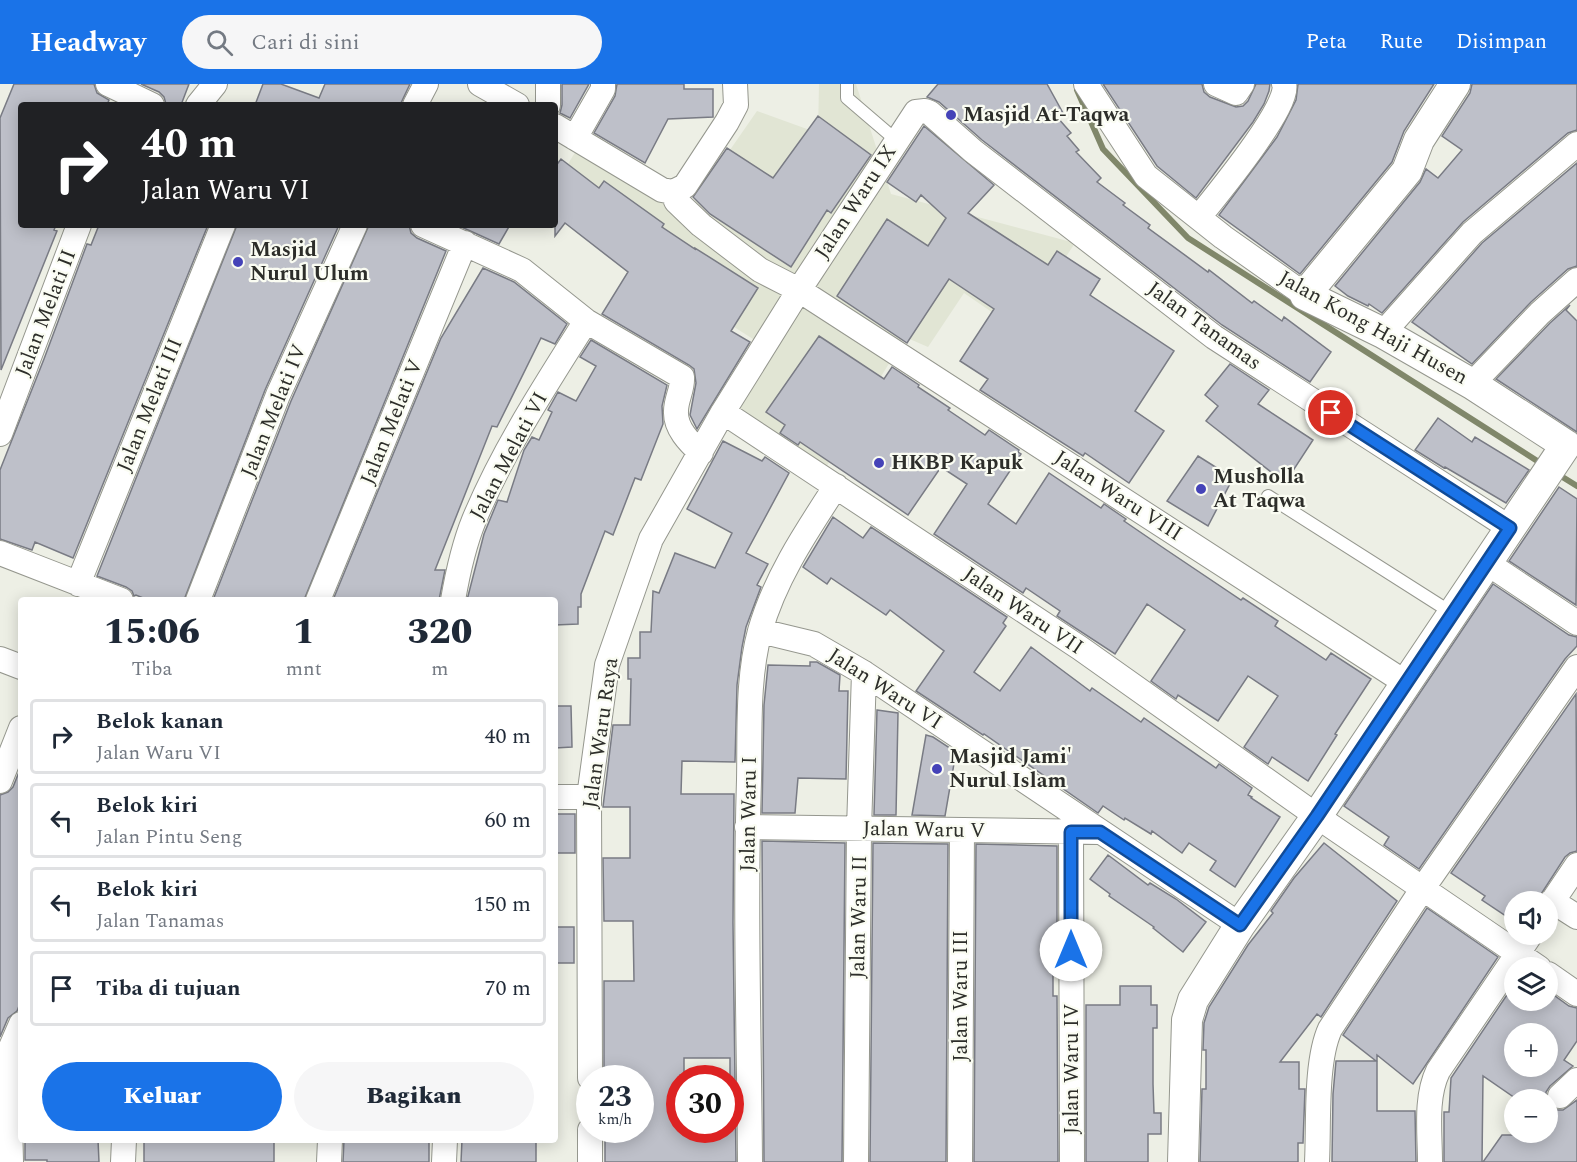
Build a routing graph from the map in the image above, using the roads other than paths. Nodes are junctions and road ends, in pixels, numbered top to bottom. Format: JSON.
{"nodes":[{"id":1,"x":215,"y":84,"type":"edge"},
{"id":2,"x":426,"y":84,"type":"edge"},
{"id":3,"x":480,"y":84,"type":"edge"},
{"id":4,"x":548,"y":84,"type":"edge"},
{"id":5,"x":603,"y":84,"type":"edge"},
{"id":6,"x":735,"y":84,"type":"edge"},
{"id":7,"x":847,"y":84,"type":"edge"},
{"id":8,"x":1086,"y":84,"type":"edge"},
{"id":9,"x":1216,"y":84,"type":"edge"},
{"id":10,"x":1242,"y":84,"type":"edge"},
{"id":11,"x":1284,"y":84,"type":"edge"},
{"id":12,"x":1455,"y":84,"type":"edge"},
{"id":13,"x":120,"y":94,"type":"edge"},
{"id":14,"x":143,"y":102,"type":"edge"},
{"id":15,"x":200,"y":102,"type":"edge"},
{"id":16,"x":417,"y":102,"type":"edge"},
{"id":17,"x":512,"y":102,"type":"edge"},
{"id":18,"x":548,"y":102,"type":"edge"},
{"id":19,"x":913,"y":115,"type":"joint"},
{"id":20,"x":565,"y":132,"type":"edge"},
{"id":21,"x":896,"y":140,"type":"junction"},
{"id":22,"x":1577,"y":144,"type":"edge"},
{"id":23,"x":673,"y":192,"type":"junction"},
{"id":24,"x":1199,"y":217,"type":"junction"},
{"id":25,"x":78,"y":228,"type":"edge"},
{"id":26,"x":222,"y":228,"type":"edge"},
{"id":27,"x":354,"y":228,"type":"edge"},
{"id":28,"x":430,"y":228,"type":"edge"},
{"id":29,"x":465,"y":243,"type":"junction"},
{"id":30,"x":1577,"y":280,"type":"edge"},
{"id":31,"x":799,"y":290,"type":"junction"},
{"id":32,"x":1305,"y":295,"type":"junction"},
{"id":33,"x":586,"y":321,"type":"junction"},
{"id":34,"x":1383,"y":333,"type":"junction"},
{"id":35,"x":1472,"y":384,"type":"junction"},
{"id":36,"x":723,"y":412,"type":"junction"},
{"id":37,"x":0,"y":434,"type":"edge"},
{"id":38,"x":1568,"y":450,"type":"edge"},
{"id":39,"x":701,"y":453,"type":"junction"},
{"id":40,"x":836,"y":486,"type":"junction"},
{"id":41,"x":1268,"y":496,"type":"dead end"},
{"id":42,"x":1510,"y":528,"type":"junction"},
{"id":43,"x":0,"y":553,"type":"edge"},
{"id":44,"x":1487,"y":563,"type":"junction"},
{"id":45,"x":78,"y":584,"type":"junction"},
{"id":46,"x":113,"y":597,"type":"edge"},
{"id":47,"x":199,"y":597,"type":"edge"},
{"id":48,"x":319,"y":597,"type":"edge"},
{"id":49,"x":454,"y":597,"type":"edge"},
{"id":50,"x":1453,"y":614,"type":"junction"},
{"id":51,"x":1577,"y":623,"type":"edge"},
{"id":52,"x":760,"y":631,"type":"junction"},
{"id":53,"x":0,"y":659,"type":"edge"},
{"id":54,"x":18,"y":666,"type":"edge"},
{"id":55,"x":1577,"y":667,"type":"edge"},
{"id":56,"x":864,"y":673,"type":"junction"},
{"id":57,"x":1407,"y":683,"type":"junction"},
{"id":58,"x":18,"y":736,"type":"edge"},
{"id":59,"x":0,"y":781,"type":"edge"},
{"id":60,"x":558,"y":797,"type":"edge"},
{"id":61,"x":589,"y":797,"type":"junction"},
{"id":62,"x":1317,"y":816,"type":"junction"},
{"id":63,"x":747,"y":827,"type":"junction"},
{"id":64,"x":859,"y":829,"type":"junction"},
{"id":65,"x":962,"y":830,"type":"junction"},
{"id":66,"x":1071,"y":832,"type":"junction"},
{"id":67,"x":1100,"y":832,"type":"junction"},
{"id":68,"x":1577,"y":865,"type":"edge"},
{"id":69,"x":1424,"y":888,"type":"junction"},
{"id":70,"x":1558,"y":892,"type":"edge"},
{"id":71,"x":1558,"y":908,"type":"edge"},
{"id":72,"x":1577,"y":917,"type":"edge"},
{"id":73,"x":1240,"y":925,"type":"junction"},
{"id":74,"x":1504,"y":933,"type":"edge"},
{"id":75,"x":1523,"y":945,"type":"edge"},
{"id":76,"x":1558,"y":981,"type":"edge"},
{"id":77,"x":1577,"y":994,"type":"edge"},
{"id":78,"x":18,"y":1031,"type":"edge"},
{"id":79,"x":590,"y":1065,"type":"edge"},
{"id":80,"x":124,"y":1143,"type":"edge"},
{"id":81,"x":330,"y":1143,"type":"edge"},
{"id":82,"x":445,"y":1143,"type":"edge"},
{"id":83,"x":590,"y":1143,"type":"edge"},
{"id":84,"x":11,"y":1162,"type":"edge"},
{"id":85,"x":123,"y":1162,"type":"edge"},
{"id":86,"x":328,"y":1162,"type":"edge"},
{"id":87,"x":444,"y":1162,"type":"edge"},
{"id":88,"x":590,"y":1162,"type":"edge"},
{"id":89,"x":750,"y":1162,"type":"edge"},
{"id":90,"x":856,"y":1162,"type":"edge"},
{"id":91,"x":960,"y":1162,"type":"edge"},
{"id":92,"x":1072,"y":1162,"type":"edge"},
{"id":93,"x":1183,"y":1162,"type":"edge"},
{"id":94,"x":1317,"y":1162,"type":"edge"},
{"id":95,"x":1430,"y":1162,"type":"edge"}],
"edges":[{"from":1,"to":15,"type":"street"},
{"from":2,"to":16,"type":"street"},
{"from":3,"to":17,"type":"street"},
{"from":4,"to":18,"type":"street"},
{"from":5,"to":20,"type":"street"},
{"from":6,"to":23,"type":"street"},
{"from":7,"to":21,"type":"lane"},
{"from":8,"to":24,"type":"street","name":"Jalan Kong Haji Husen"},
{"from":9,"to":10,"type":"street"},
{"from":11,"to":24,"type":"street"},
{"from":12,"to":32,"type":"street"},
{"from":13,"to":14,"type":"street"},
{"from":19,"to":21,"type":"street","name":"Jalan Waru IX"},
{"from":19,"to":42,"type":"street","name":"Jalan Tanamas"},
{"from":20,"to":23,"type":"street"},
{"from":21,"to":31,"type":"street","name":"Jalan Waru IX"},
{"from":22,"to":34,"type":"street"},
{"from":23,"to":31,"type":"street","name":"Jalan Waru VIII"},
{"from":24,"to":32,"type":"street","name":"Jalan Kong Haji Husen"},
{"from":25,"to":37,"type":"street","name":"Jalan Melati II"},
{"from":26,"to":45,"type":"street","name":"Jalan Melati III"},
{"from":27,"to":47,"type":"street","name":"Jalan Melati IV"},
{"from":28,"to":29,"type":"street"},
{"from":29,"to":33,"type":"street"},
{"from":29,"to":48,"type":"street","name":"Jalan Melati V"},
{"from":30,"to":35,"type":"street"},
{"from":31,"to":36,"type":"street","name":"Jalan Waru Raya"},
{"from":31,"to":57,"type":"street","name":"Jalan Waru VIII"},
{"from":32,"to":34,"type":"street","name":"Jalan Kong Haji Husen"},
{"from":33,"to":39,"type":"street"},
{"from":33,"to":49,"type":"street","name":"Jalan Melati VI"},
{"from":34,"to":35,"type":"street","name":"Jalan Kong Haji Husen"},
{"from":35,"to":38,"type":"street","name":"Jalan Kong Haji Husen"},
{"from":36,"to":39,"type":"street","name":"Jalan Waru Raya"},
{"from":36,"to":40,"type":"street","name":"Jalan Waru VII"},
{"from":38,"to":42,"type":"street"},
{"from":39,"to":61,"type":"street","name":"Jalan Waru Raya"},
{"from":40,"to":52,"type":"street","name":"Jalan Waru I"},
{"from":40,"to":62,"type":"street","name":"Jalan Waru VII"},
{"from":41,"to":50,"type":"lane"},
{"from":42,"to":44,"type":"street"},
{"from":43,"to":45,"type":"street"},
{"from":44,"to":50,"type":"street"},
{"from":44,"to":51,"type":"street"},
{"from":45,"to":46,"type":"street"},
{"from":50,"to":57,"type":"street"},
{"from":52,"to":56,"type":"street","name":"Jalan Waru VI"},
{"from":52,"to":63,"type":"street","name":"Jalan Waru I"},
{"from":53,"to":54,"type":"street"},
{"from":55,"to":69,"type":"street"},
{"from":56,"to":64,"type":"street","name":"Jalan Waru II"},
{"from":56,"to":67,"type":"street","name":"Jalan Waru VI"},
{"from":57,"to":62,"type":"street"},
{"from":58,"to":59,"type":"street"},
{"from":60,"to":61,"type":"street"},
{"from":61,"to":79,"type":"street","name":"Jalan Waru Raya"},
{"from":62,"to":69,"type":"street","name":"Jalan Waru VII"},
{"from":62,"to":73,"type":"street"},
{"from":63,"to":64,"type":"street","name":"Jalan Waru V"},
{"from":63,"to":89,"type":"street","name":"Jalan Waru I"},
{"from":64,"to":65,"type":"street","name":"Jalan Waru V"},
{"from":64,"to":90,"type":"street","name":"Jalan Waru II"},
{"from":65,"to":66,"type":"street","name":"Jalan Waru V"},
{"from":65,"to":91,"type":"street","name":"Jalan Waru III"},
{"from":66,"to":67,"type":"street","name":"Jalan Waru V"},
{"from":66,"to":92,"type":"street","name":"Jalan Waru IV"},
{"from":67,"to":73,"type":"street","name":"Jalan Waru VI"},
{"from":68,"to":70,"type":"street"},
{"from":69,"to":74,"type":"street","name":"Jalan Waru VII"},
{"from":69,"to":94,"type":"street"},
{"from":71,"to":72,"type":"street"},
{"from":73,"to":93,"type":"street"},
{"from":75,"to":95,"type":"street"},
{"from":76,"to":77,"type":"street"},
{"from":78,"to":84,"type":"street"},
{"from":80,"to":85,"type":"street"},
{"from":81,"to":86,"type":"street"},
{"from":82,"to":87,"type":"street"},
{"from":83,"to":88,"type":"street"}]}
